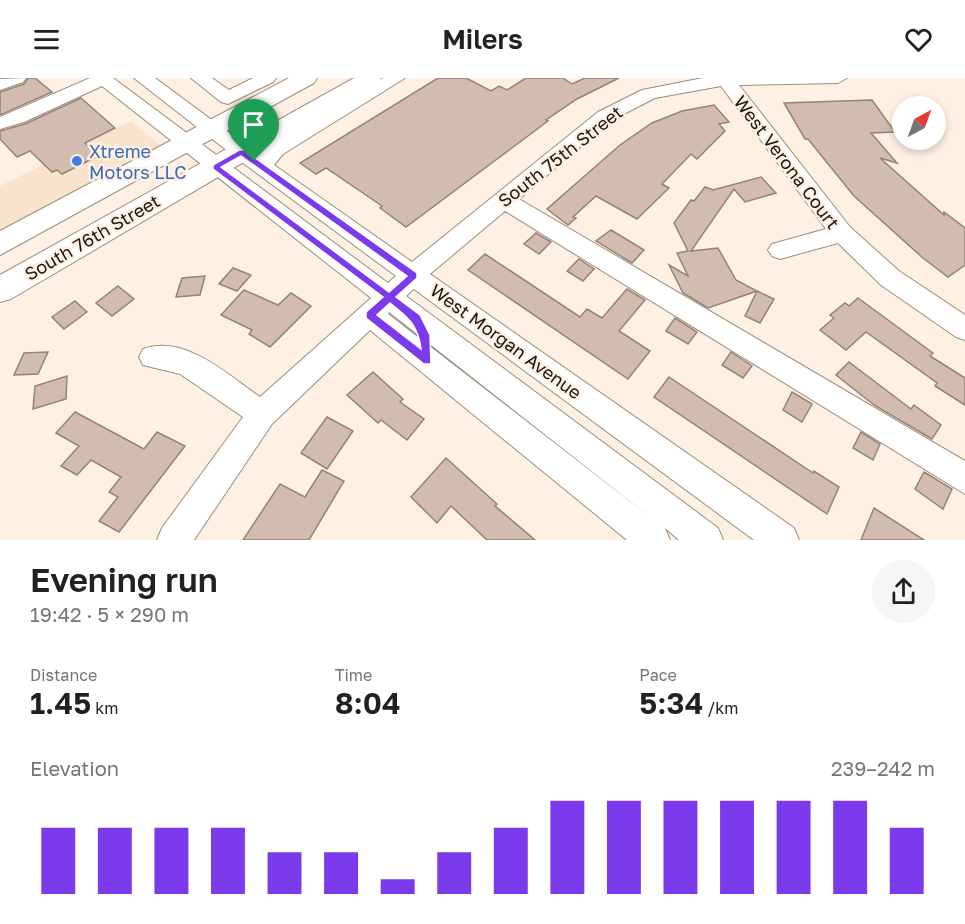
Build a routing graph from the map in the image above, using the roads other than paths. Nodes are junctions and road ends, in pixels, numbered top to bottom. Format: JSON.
{"nodes":[{"id":1,"x":17,"y":78,"type":"edge"},
{"id":2,"x":103,"y":78,"type":"edge"},
{"id":3,"x":175,"y":78,"type":"edge"},
{"id":4,"x":200,"y":78,"type":"edge"},
{"id":5,"x":267,"y":78,"type":"edge"},
{"id":6,"x":306,"y":78,"type":"edge"},
{"id":7,"x":335,"y":78,"type":"edge"},
{"id":8,"x":370,"y":78,"type":"edge"},
{"id":9,"x":396,"y":78,"type":"edge"},
{"id":10,"x":838,"y":78,"type":"edge"},
{"id":11,"x":725,"y":79,"type":"edge"},
{"id":12,"x":149,"y":82,"type":"edge"},
{"id":13,"x":0,"y":85,"type":"edge"},
{"id":14,"x":129,"y":99,"type":"junction"},
{"id":15,"x":339,"y":112,"type":"junction"},
{"id":16,"x":0,"y":123,"type":"edge"},
{"id":17,"x":287,"y":126,"type":"junction"},
{"id":18,"x":220,"y":150,"type":"junction"},
{"id":19,"x":503,"y":200,"type":"junction"},
{"id":20,"x":319,"y":208,"type":"junction"},
{"id":21,"x":293,"y":225,"type":"junction"},
{"id":22,"x":842,"y":233,"type":"junction"},
{"id":23,"x":0,"y":244,"type":"edge"},
{"id":24,"x":780,"y":250,"type":"dead end"},
{"id":25,"x":413,"y":275,"type":"junction"},
{"id":26,"x":0,"y":281,"type":"edge"},
{"id":27,"x":0,"y":290,"type":"edge"},
{"id":28,"x":380,"y":306,"type":"junction"},
{"id":29,"x":416,"y":318,"type":"junction"},
{"id":30,"x":965,"y":329,"type":"edge"},
{"id":31,"x":153,"y":357,"type":"dead end"},
{"id":32,"x":427,"y":360,"type":"junction"},
{"id":33,"x":262,"y":414,"type":"junction"},
{"id":34,"x":965,"y":478,"type":"edge"},
{"id":35,"x":174,"y":540,"type":"edge"},
{"id":36,"x":653,"y":540,"type":"edge"},
{"id":37,"x":706,"y":540,"type":"edge"},
{"id":38,"x":782,"y":540,"type":"edge"}],
"edges":[{"from":1,"to":13,"type":"street"},
{"from":2,"to":14,"type":"street","name":"West Morgan Avenue"},
{"from":2,"to":16,"type":"street"},
{"from":3,"to":12,"type":"street"},
{"from":4,"to":5,"type":"street"},
{"from":6,"to":18,"type":"main road","name":"South 76th Street"},
{"from":7,"to":18,"type":"main road"},
{"from":8,"to":17,"type":"main road","name":"South 76th Street"},
{"from":9,"to":15,"type":"street","name":"South 76th Street"},
{"from":10,"to":11,"type":"street","name":"South 75th Street"},
{"from":11,"to":19,"type":"street","name":"South 75th Street"},
{"from":11,"to":22,"type":"street","name":"West Verona Court"},
{"from":12,"to":14,"type":"street"},
{"from":12,"to":18,"type":"street","name":"West Morgan Avenue"},
{"from":14,"to":18,"type":"street","name":"West Morgan Avenue"},
{"from":15,"to":17,"type":"main road"},
{"from":15,"to":18,"type":"street","name":"South 76th Street"},
{"from":17,"to":18,"type":"main road","name":"South 76th Street"},
{"from":18,"to":20,"type":"street","name":"West Morgan Avenue"},
{"from":18,"to":21,"type":"street","name":"West Morgan Avenue"},
{"from":18,"to":23,"type":"main road","name":"South 76th Street"},
{"from":18,"to":26,"type":"main road"},
{"from":18,"to":27,"type":"main road","name":"South 76th Street"},
{"from":19,"to":25,"type":"street","name":"South 75th Street"},
{"from":19,"to":34,"type":"street"},
{"from":20,"to":21,"type":"street"},
{"from":20,"to":25,"type":"street","name":"West Morgan Avenue"},
{"from":21,"to":28,"type":"street","name":"West Morgan Avenue"},
{"from":22,"to":24,"type":"street"},
{"from":22,"to":30,"type":"street","name":"West Verona Court"},
{"from":25,"to":28,"type":"street","name":"South 75th Street"},
{"from":25,"to":38,"type":"street","name":"West Morgan Avenue"},
{"from":28,"to":29,"type":"street","name":"West Morgan Avenue"},
{"from":28,"to":32,"type":"street"},
{"from":28,"to":33,"type":"street","name":"South 75th Street"},
{"from":29,"to":32,"type":"street"},
{"from":29,"to":37,"type":"street","name":"West Morgan Avenue"},
{"from":31,"to":33,"type":"street"},
{"from":32,"to":36,"type":"street"},
{"from":33,"to":35,"type":"street","name":"South 75th Street"}]}
